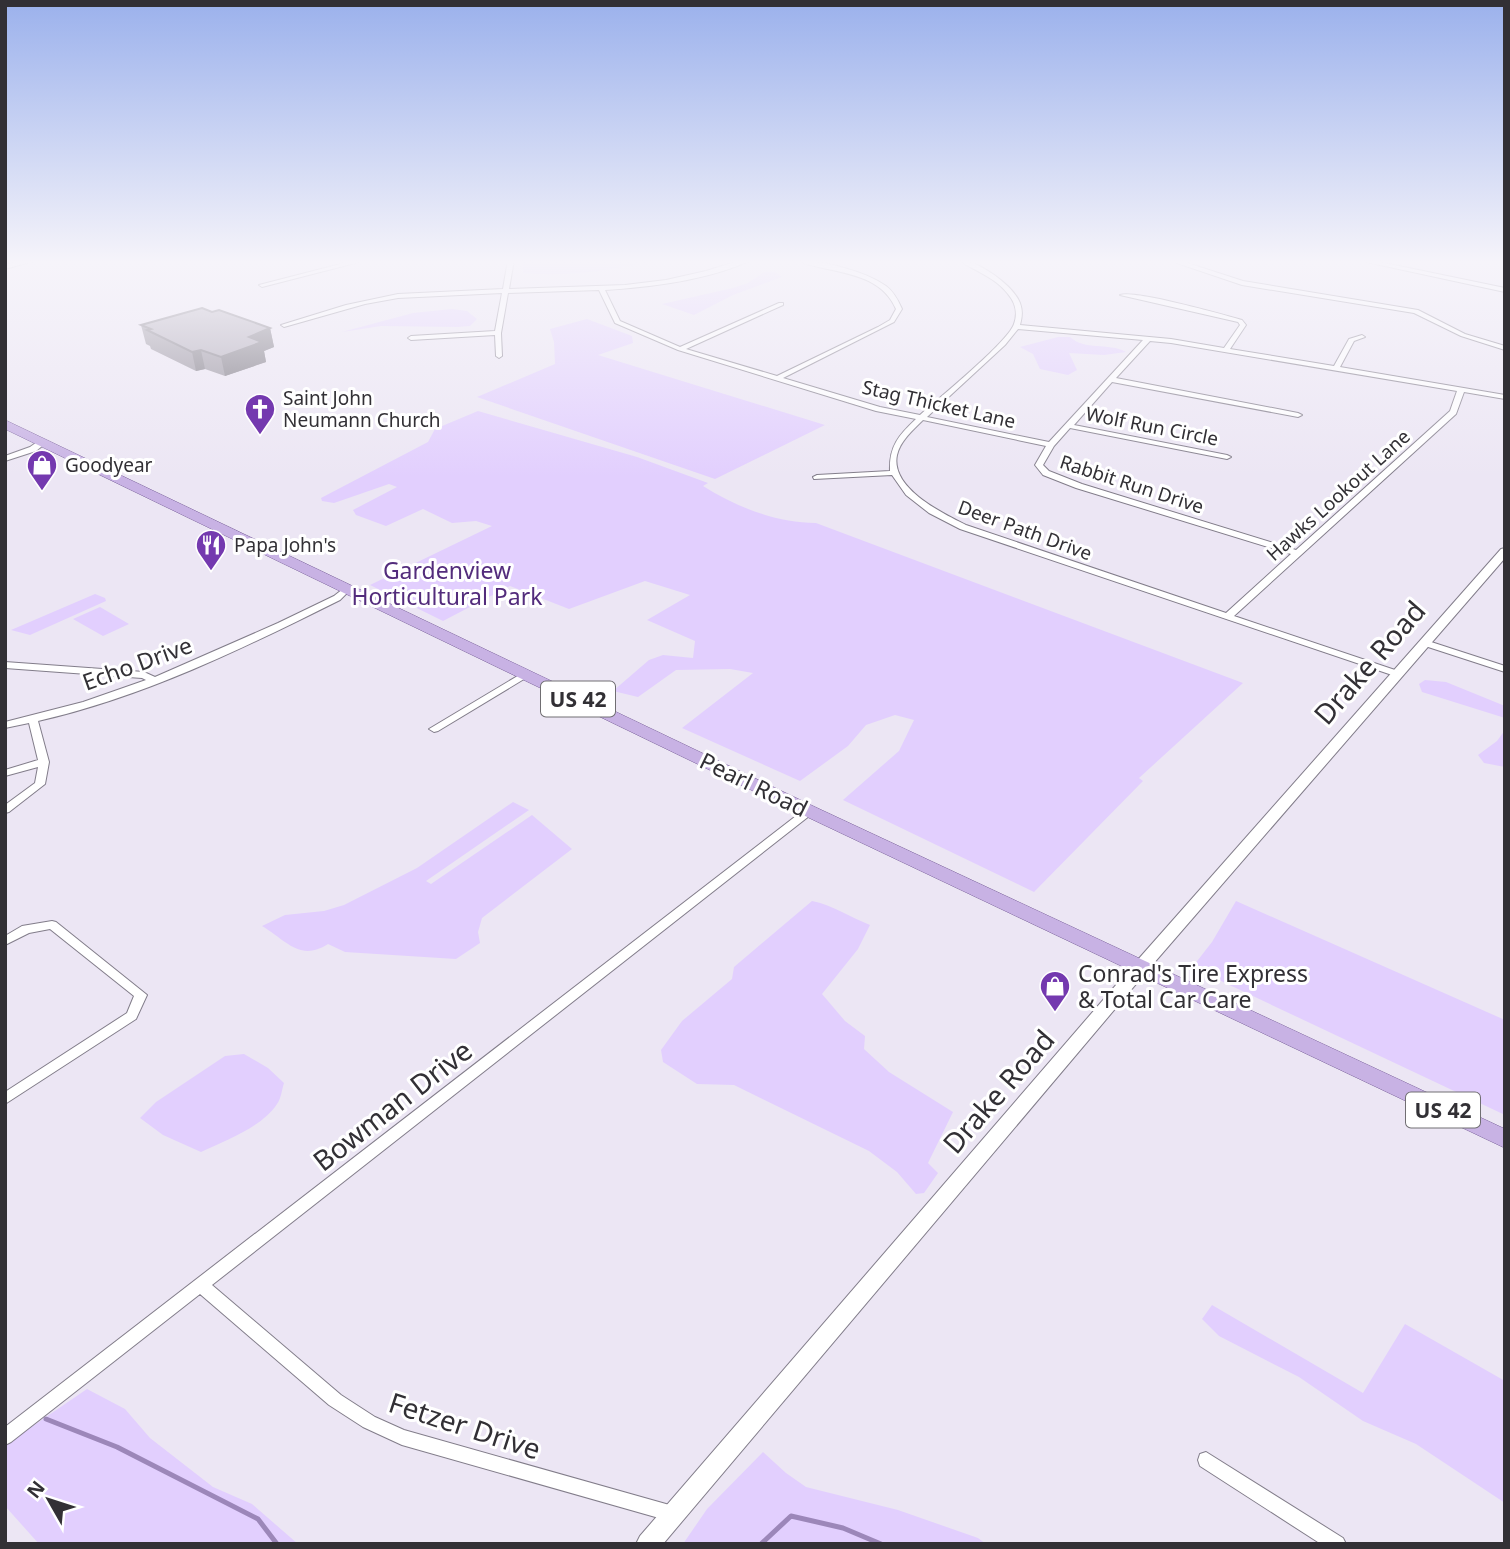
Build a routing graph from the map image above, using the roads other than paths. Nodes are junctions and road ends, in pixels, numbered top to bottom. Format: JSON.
{"nodes":[{"id":1,"x":641,"y":332,"type":"edge"},
{"id":2,"x":718,"y":332,"type":"edge"},
{"id":3,"x":871,"y":332,"type":"edge"},
{"id":4,"x":1013,"y":332,"type":"edge"},
{"id":5,"x":1075,"y":332,"type":"edge"},
{"id":6,"x":1239,"y":332,"type":"edge"},
{"id":7,"x":1457,"y":332,"type":"edge"},
{"id":8,"x":498,"y":333,"type":"joint"},
{"id":9,"x":1362,"y":337,"type":"dead end"},
{"id":10,"x":411,"y":338,"type":"dead end"},
{"id":11,"x":1148,"y":339,"type":"junction"},
{"id":12,"x":1505,"y":348,"type":"edge"},
{"id":13,"x":680,"y":349,"type":"junction"},
{"id":14,"x":1226,"y":350,"type":"junction"},
{"id":15,"x":499,"y":356,"type":"dead end"},
{"id":16,"x":1336,"y":369,"type":"junction"},
{"id":17,"x":776,"y":379,"type":"junction"},
{"id":18,"x":1113,"y":380,"type":"junction"},
{"id":19,"x":1461,"y":390,"type":"junction"},
{"id":20,"x":1505,"y":397,"type":"edge"},
{"id":21,"x":1298,"y":415,"type":"dead end"},
{"id":22,"x":920,"y":418,"type":"junction"},
{"id":23,"x":5,"y":424,"type":"edge"},
{"id":24,"x":1070,"y":426,"type":"junction"},
{"id":25,"x":43,"y":442,"type":"junction"},
{"id":26,"x":1051,"y":445,"type":"junction"},
{"id":27,"x":5,"y":456,"type":"edge"},
{"id":28,"x":1227,"y":457,"type":"dead end"},
{"id":29,"x":894,"y":473,"type":"junction"},
{"id":30,"x":817,"y":477,"type":"dead end"},
{"id":31,"x":1505,"y":551,"type":"edge"},
{"id":32,"x":1297,"y":553,"type":"junction"},
{"id":33,"x":348,"y":588,"type":"junction"},
{"id":34,"x":1227,"y":617,"type":"junction"},
{"id":35,"x":1425,"y":643,"type":"junction"},
{"id":36,"x":5,"y":665,"type":"edge"},
{"id":37,"x":1505,"y":669,"type":"edge"},
{"id":38,"x":526,"y":674,"type":"junction"},
{"id":39,"x":1398,"y":674,"type":"junction"},
{"id":40,"x":155,"y":681,"type":"junction"},
{"id":41,"x":33,"y":719,"type":"junction"},
{"id":42,"x":5,"y":724,"type":"edge"},
{"id":43,"x":434,"y":729,"type":"dead end"},
{"id":44,"x":44,"y":762,"type":"junction"},
{"id":45,"x":5,"y":773,"type":"edge"},
{"id":46,"x":5,"y":810,"type":"edge"},
{"id":47,"x":809,"y":811,"type":"junction"},
{"id":48,"x":5,"y":940,"type":"edge"},
{"id":49,"x":1141,"y":967,"type":"junction"},
{"id":50,"x":5,"y":1099,"type":"edge"},
{"id":51,"x":1505,"y":1139,"type":"edge"},
{"id":52,"x":201,"y":1285,"type":"junction"},
{"id":53,"x":5,"y":1437,"type":"edge"},
{"id":54,"x":1206,"y":1460,"type":"dead end"},
{"id":55,"x":673,"y":1514,"type":"junction"},
{"id":56,"x":648,"y":1544,"type":"edge"},
{"id":57,"x":1338,"y":1544,"type":"edge"}],
"edges":[{"from":1,"to":13,"type":"street","name":"Stag Thicket Lane"},
{"from":2,"to":13,"type":"street"},
{"from":3,"to":17,"type":"street"},
{"from":4,"to":22,"type":"street"},
{"from":5,"to":11,"type":"street"},
{"from":6,"to":14,"type":"street"},
{"from":7,"to":12,"type":"street"},
{"from":8,"to":10,"type":"street"},
{"from":8,"to":15,"type":"street"},
{"from":9,"to":16,"type":"street"},
{"from":11,"to":14,"type":"street"},
{"from":11,"to":18,"type":"street","name":"Rabbit Run Drive"},
{"from":13,"to":17,"type":"street","name":"Stag Thicket Lane"},
{"from":14,"to":16,"type":"street"},
{"from":16,"to":19,"type":"street"},
{"from":17,"to":22,"type":"street","name":"Stag Thicket Lane"},
{"from":18,"to":21,"type":"street"},
{"from":18,"to":24,"type":"street","name":"Rabbit Run Drive"},
{"from":19,"to":20,"type":"street"},
{"from":19,"to":32,"type":"street","name":"Hawks Lookout Lane"},
{"from":22,"to":26,"type":"street","name":"Stag Thicket Lane"},
{"from":22,"to":29,"type":"street"},
{"from":23,"to":25,"type":"main road","name":"Pearl Road","number":"US 42"},
{"from":24,"to":26,"type":"street","name":"Rabbit Run Drive"},
{"from":24,"to":28,"type":"street","name":"Wolf Run Circle"},
{"from":25,"to":27,"type":"street"},
{"from":25,"to":33,"type":"main road","name":"Pearl Road","number":"US 42"},
{"from":26,"to":32,"type":"street","name":"Rabbit Run Drive"},
{"from":29,"to":30,"type":"street"},
{"from":29,"to":34,"type":"street","name":"Deer Path Drive"},
{"from":31,"to":35,"type":"street","name":"Drake Road"},
{"from":32,"to":34,"type":"street","name":"Hawks Lookout Lane"},
{"from":33,"to":38,"type":"main road","name":"Pearl Road","number":"US 42"},
{"from":33,"to":40,"type":"street","name":"Echo Drive"},
{"from":34,"to":39,"type":"street","name":"Deer Path Drive"},
{"from":35,"to":37,"type":"street"},
{"from":35,"to":39,"type":"street","name":"Drake Road"},
{"from":36,"to":40,"type":"street"},
{"from":38,"to":43,"type":"street"},
{"from":38,"to":47,"type":"main road","name":"Pearl Road","number":"US 42"},
{"from":39,"to":49,"type":"street","name":"Drake Road"},
{"from":40,"to":41,"type":"street","name":"Echo Drive"},
{"from":41,"to":42,"type":"street","name":"Echo Drive"},
{"from":41,"to":44,"type":"street"},
{"from":44,"to":45,"type":"street"},
{"from":44,"to":46,"type":"street"},
{"from":47,"to":49,"type":"main road","name":"Pearl Road","number":"US 42"},
{"from":47,"to":52,"type":"street","name":"Bowman Drive"},
{"from":48,"to":50,"type":"street"},
{"from":49,"to":51,"type":"main road","name":"Pearl Road","number":"US 42"},
{"from":49,"to":55,"type":"street","name":"Drake Road"},
{"from":52,"to":53,"type":"street","name":"Bowman Drive"},
{"from":52,"to":55,"type":"street","name":"Fetzer Drive"},
{"from":54,"to":57,"type":"street"},
{"from":55,"to":56,"type":"street","name":"Drake Road"}]}
